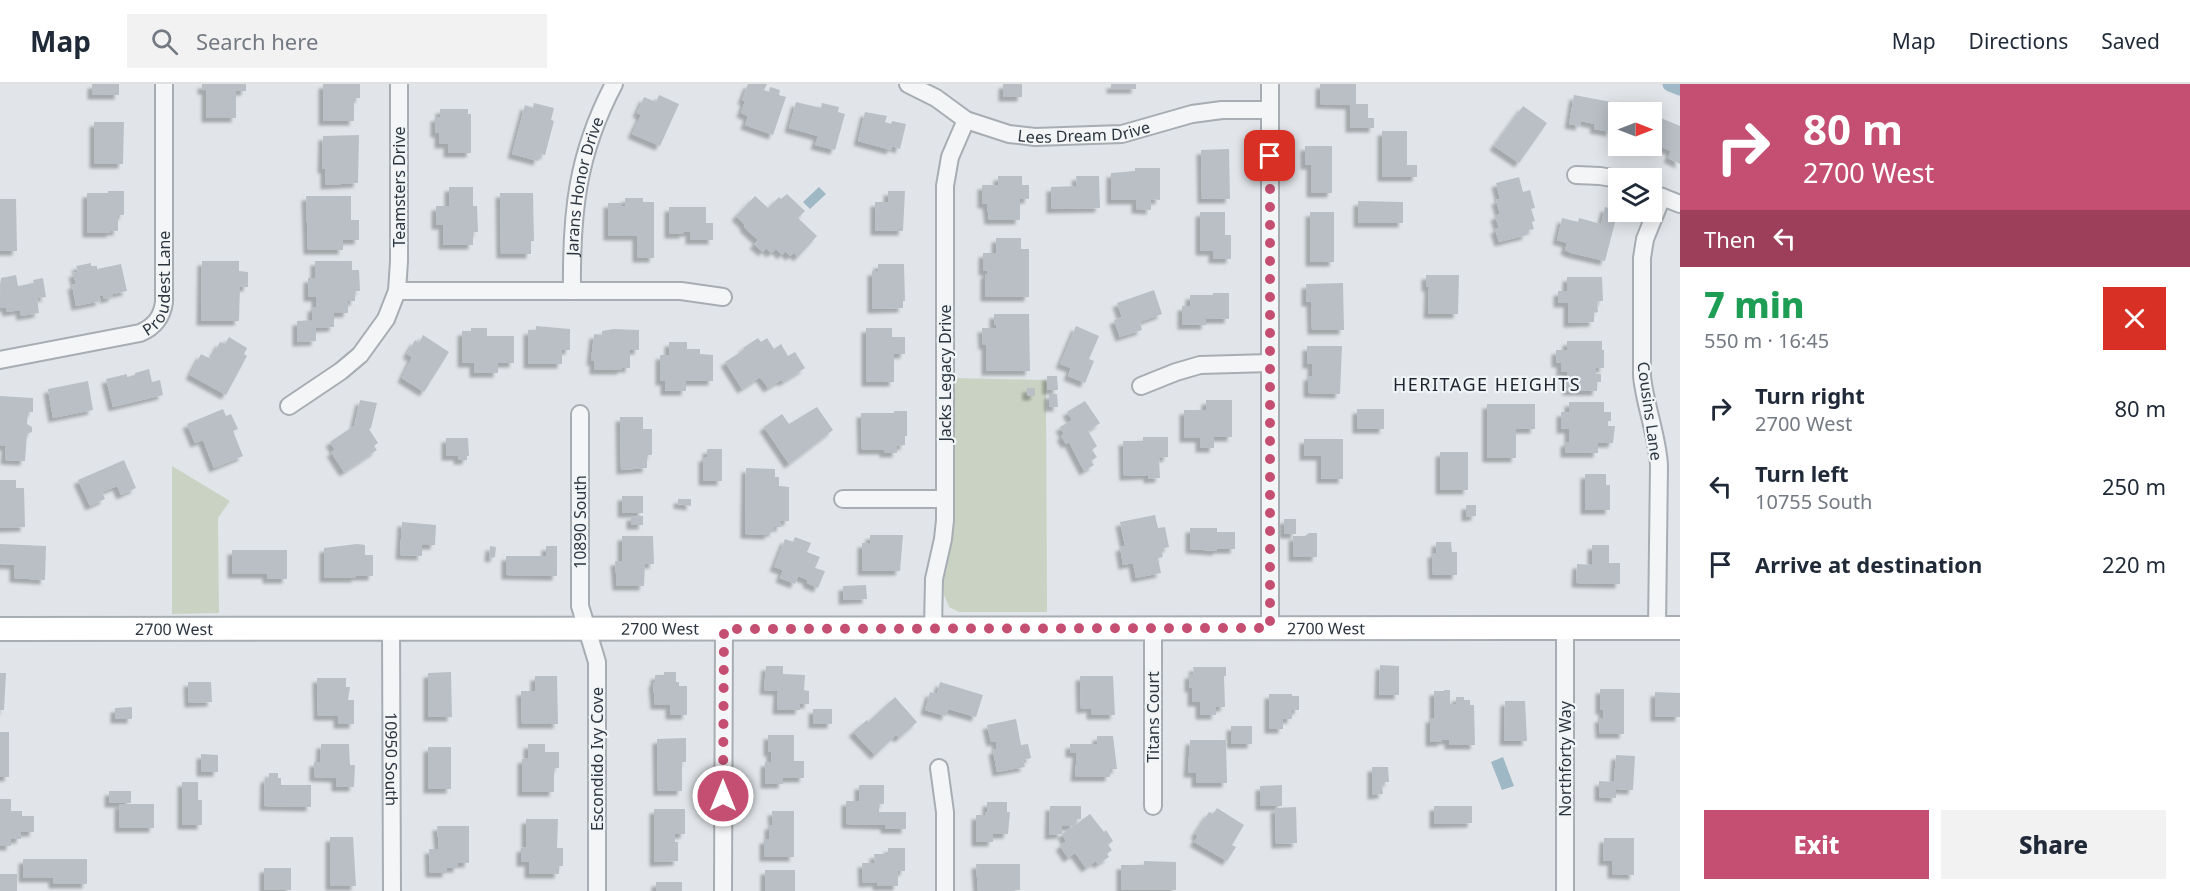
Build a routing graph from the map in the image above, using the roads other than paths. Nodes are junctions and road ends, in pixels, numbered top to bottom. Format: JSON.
{"nodes":[{"id":1,"x":164,"y":84,"type":"edge"},
{"id":2,"x":399,"y":84,"type":"edge"},
{"id":3,"x":614,"y":84,"type":"edge"},
{"id":4,"x":908,"y":84,"type":"edge"},
{"id":5,"x":1270,"y":84,"type":"edge"},
{"id":6,"x":1270,"y":110,"type":"junction"},
{"id":7,"x":966,"y":120,"type":"junction"},
{"id":8,"x":1576,"y":175,"type":"dead end"},
{"id":9,"x":1608,"y":177,"type":"edge"},
{"id":10,"x":1662,"y":197,"type":"edge"},
{"id":11,"x":1680,"y":204,"type":"edge"},
{"id":12,"x":1650,"y":222,"type":"edge"},
{"id":13,"x":397,"y":291,"type":"junction"},
{"id":14,"x":572,"y":291,"type":"junction"},
{"id":15,"x":723,"y":297,"type":"dead end"},
{"id":16,"x":0,"y":360,"type":"edge"},
{"id":17,"x":1270,"y":363,"type":"junction"},
{"id":18,"x":1142,"y":386,"type":"dead end"},
{"id":19,"x":289,"y":406,"type":"dead end"},
{"id":20,"x":580,"y":414,"type":"dead end"},
{"id":21,"x":843,"y":499,"type":"dead end"},
{"id":22,"x":945,"y":499,"type":"junction"},
{"id":23,"x":933,"y":628,"type":"junction"},
{"id":24,"x":1152,"y":628,"type":"junction"},
{"id":25,"x":1270,"y":628,"type":"junction"},
{"id":26,"x":1565,"y":628,"type":"junction"},
{"id":27,"x":1669,"y":628,"type":"edge"},
{"id":28,"x":0,"y":629,"type":"edge"},
{"id":29,"x":391,"y":629,"type":"junction"},
{"id":30,"x":588,"y":629,"type":"junction"},
{"id":31,"x":724,"y":629,"type":"junction"},
{"id":32,"x":939,"y":768,"type":"dead end"},
{"id":33,"x":1153,"y":806,"type":"dead end"},
{"id":34,"x":392,"y":891,"type":"edge"},
{"id":35,"x":597,"y":891,"type":"edge"},
{"id":36,"x":723,"y":891,"type":"edge"},
{"id":37,"x":945,"y":891,"type":"edge"},
{"id":38,"x":1565,"y":891,"type":"edge"}],
"edges":[{"from":1,"to":16,"type":"street","name":"Proudest Lane"},
{"from":2,"to":13,"type":"street","name":"Teamsters Drive"},
{"from":3,"to":14,"type":"street","name":"Jarans Honor Drive"},
{"from":4,"to":7,"type":"street","name":"Lees Dream Drive"},
{"from":5,"to":6,"type":"street"},
{"from":6,"to":7,"type":"street","name":"Lees Dream Drive"},
{"from":6,"to":17,"type":"street"},
{"from":7,"to":22,"type":"street","name":"Jacks Legacy Drive"},
{"from":8,"to":9,"type":"street"},
{"from":10,"to":11,"type":"street"},
{"from":12,"to":27,"type":"street","name":"Cousins Lane"},
{"from":13,"to":14,"type":"street"},
{"from":13,"to":19,"type":"street","name":"Teamsters Drive"},
{"from":14,"to":15,"type":"street"},
{"from":17,"to":18,"type":"street"},
{"from":17,"to":25,"type":"street"},
{"from":20,"to":30,"type":"street","name":"10890 South"},
{"from":21,"to":22,"type":"street"},
{"from":22,"to":23,"type":"street","name":"Jacks Legacy Drive"},
{"from":23,"to":24,"type":"main road","name":"2700 West"},
{"from":23,"to":31,"type":"main road","name":"2700 West"},
{"from":24,"to":25,"type":"main road","name":"2700 West"},
{"from":24,"to":33,"type":"street","name":"Titans Court"},
{"from":25,"to":26,"type":"main road","name":"2700 West"},
{"from":26,"to":27,"type":"main road","name":"2700 West"},
{"from":26,"to":38,"type":"street","name":"Northforty Way"},
{"from":28,"to":29,"type":"main road","name":"2700 West"},
{"from":29,"to":30,"type":"main road","name":"2700 West"},
{"from":29,"to":34,"type":"street","name":"10950 South"},
{"from":30,"to":31,"type":"main road","name":"2700 West"},
{"from":30,"to":35,"type":"street","name":"Escondido Ivy Cove"},
{"from":31,"to":36,"type":"street"},
{"from":32,"to":37,"type":"street"}]}
